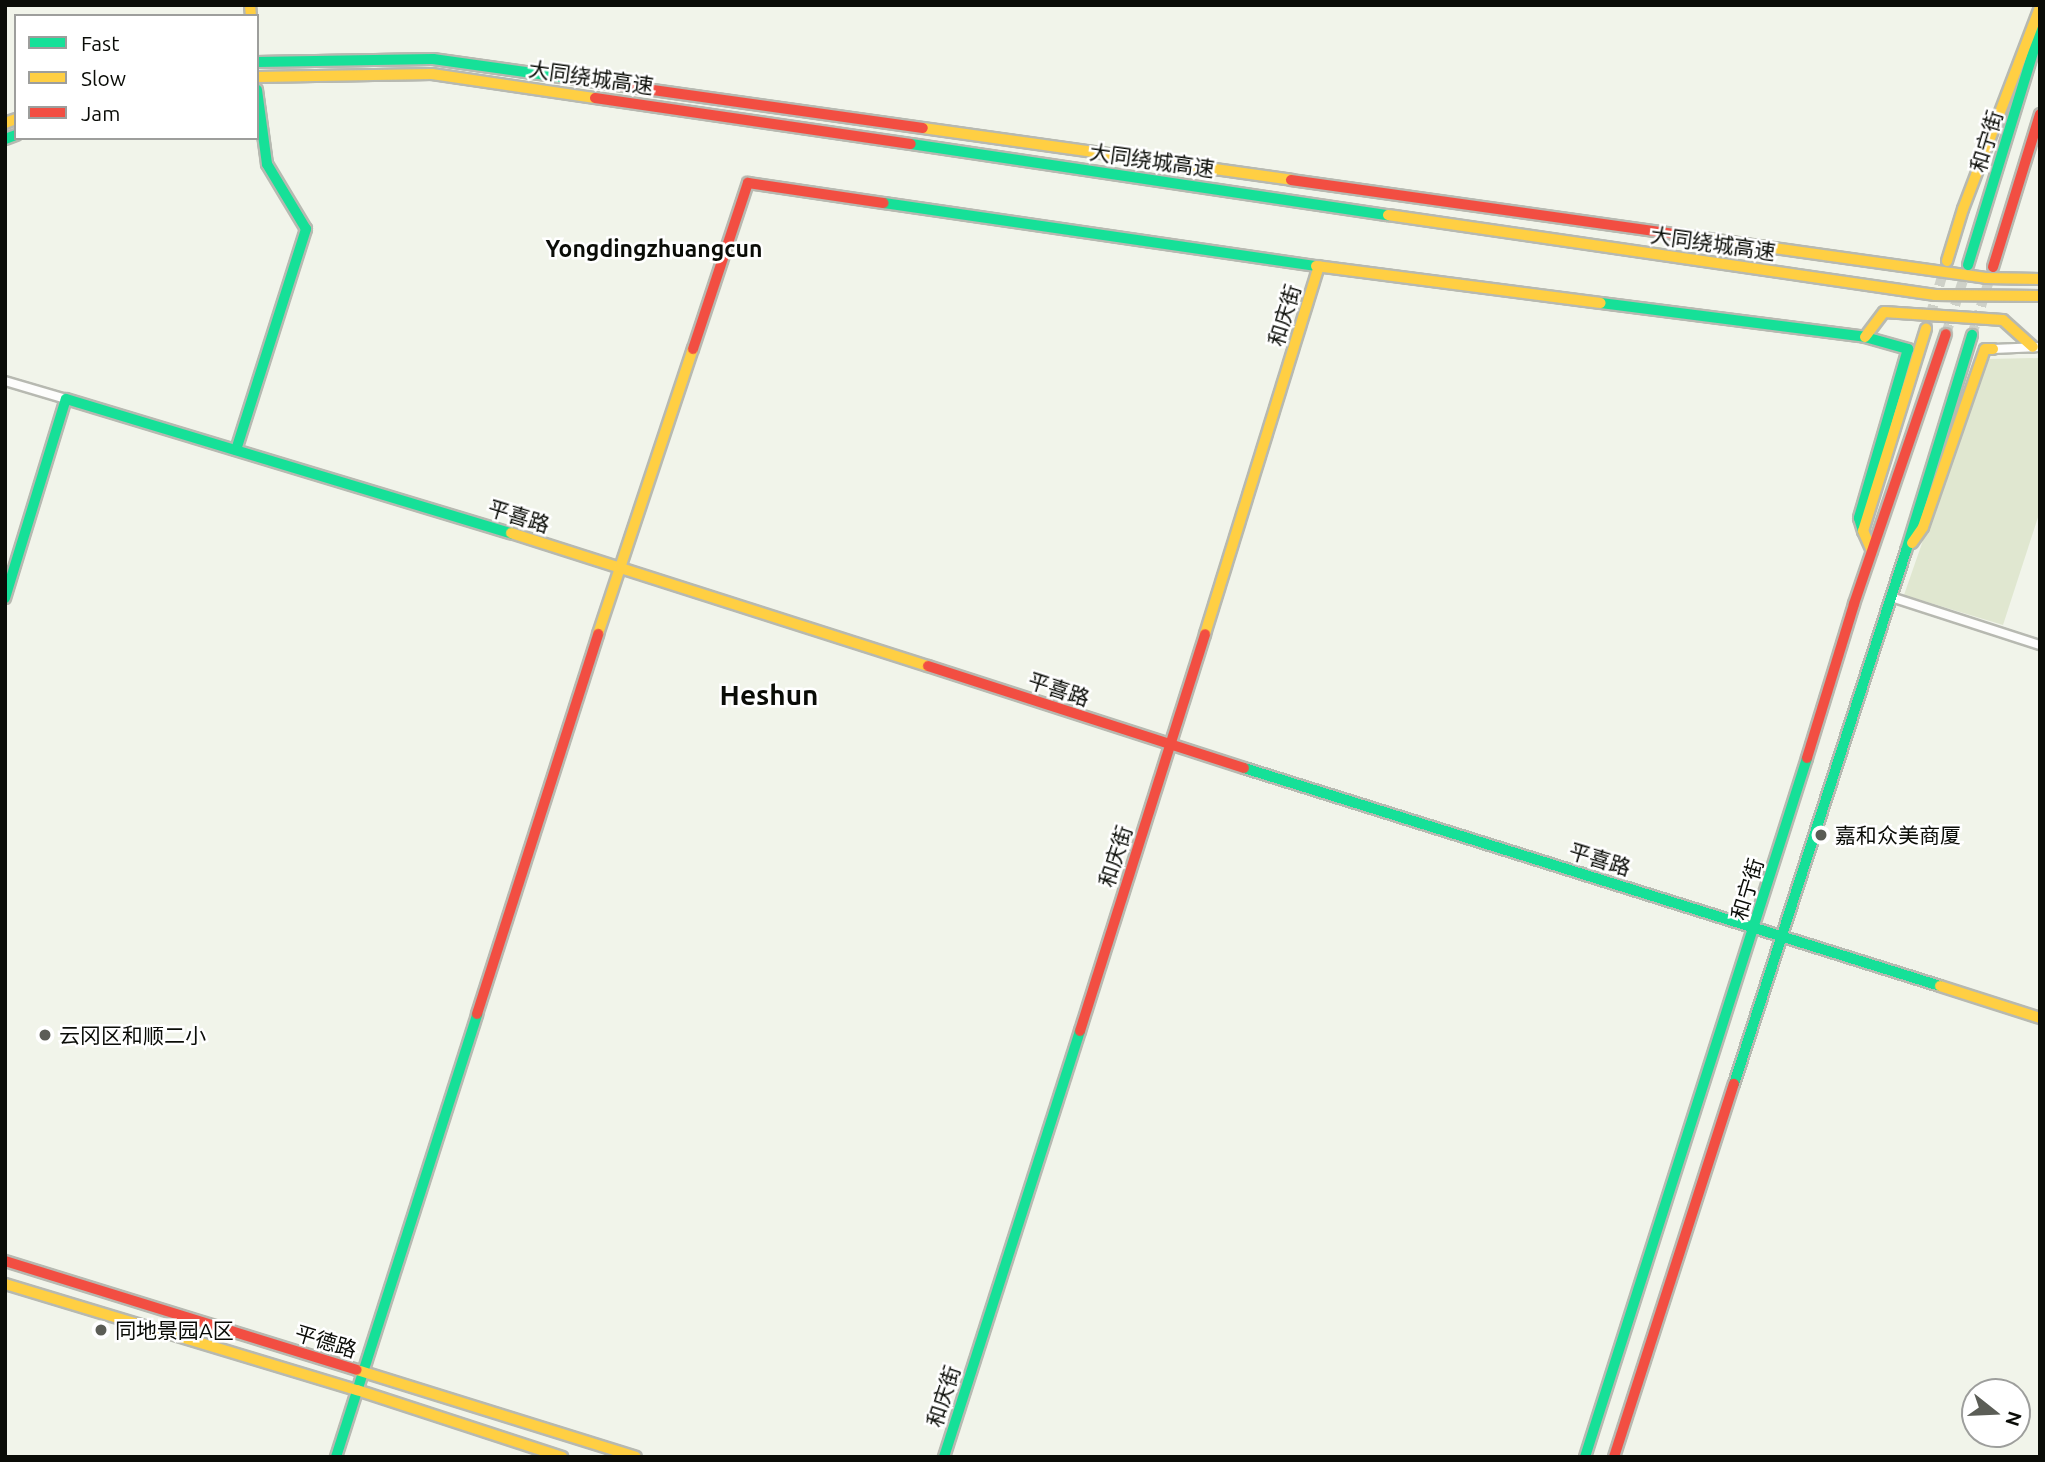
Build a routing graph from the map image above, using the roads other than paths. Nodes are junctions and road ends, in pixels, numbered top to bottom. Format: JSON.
{"nodes":[{"id":1,"x":2040,"y":7,"type":"edge"},
{"id":2,"x":2040,"y":29,"type":"edge"},
{"id":3,"x":259,"y":62,"type":"edge"},
{"id":4,"x":259,"y":77,"type":"edge"},
{"id":5,"x":2040,"y":114,"type":"edge"},
{"id":6,"x":259,"y":115,"type":"edge"},
{"id":7,"x":1947,"y":261,"type":"tunnel mouth"},
{"id":8,"x":1968,"y":265,"type":"tunnel mouth"},
{"id":9,"x":1319,"y":266,"type":"junction"},
{"id":10,"x":1993,"y":267,"type":"tunnel mouth"},
{"id":11,"x":2040,"y":279,"type":"edge"},
{"id":12,"x":2040,"y":296,"type":"edge"},
{"id":13,"x":1926,"y":329,"type":"tunnel mouth"},
{"id":14,"x":1946,"y":334,"type":"tunnel mouth"},
{"id":15,"x":1972,"y":335,"type":"tunnel mouth"},
{"id":16,"x":1865,"y":337,"type":"junction"},
{"id":17,"x":2036,"y":347,"type":"edge"},
{"id":18,"x":1993,"y":349,"type":"joint"},
{"id":19,"x":5,"y":381,"type":"edge"},
{"id":20,"x":66,"y":399,"type":"junction"},
{"id":21,"x":236,"y":450,"type":"junction"},
{"id":22,"x":1864,"y":531,"type":"junction"},
{"id":23,"x":1872,"y":551,"type":"junction"},
{"id":24,"x":1906,"y":551,"type":"junction"},
{"id":25,"x":620,"y":566,"type":"junction"},
{"id":26,"x":5,"y":597,"type":"edge"},
{"id":27,"x":1891,"y":597,"type":"junction"},
{"id":28,"x":2040,"y":645,"type":"edge"},
{"id":29,"x":1171,"y":746,"type":"junction"},
{"id":30,"x":1755,"y":927,"type":"junction"},
{"id":31,"x":1781,"y":936,"type":"junction"},
{"id":32,"x":2040,"y":1018,"type":"edge"},
{"id":33,"x":5,"y":1261,"type":"edge"},
{"id":34,"x":5,"y":1284,"type":"edge"},
{"id":35,"x":363,"y":1372,"type":"junction"},
{"id":36,"x":358,"y":1391,"type":"junction"},
{"id":37,"x":336,"y":1457,"type":"edge"},
{"id":38,"x":562,"y":1457,"type":"edge"},
{"id":39,"x":636,"y":1457,"type":"edge"},
{"id":40,"x":944,"y":1457,"type":"edge"},
{"id":41,"x":1584,"y":1457,"type":"edge"},
{"id":42,"x":1614,"y":1457,"type":"edge"}],
"edges":[{"from":1,"to":7,"type":"main road"},
{"from":2,"to":8,"type":"main road","name":"和宁街"},
{"from":3,"to":11,"type":"main road","name":"大同绕城高速"},
{"from":4,"to":12,"type":"main road","name":"大同绕城高速"},
{"from":5,"to":10,"type":"main road","name":"和宁街"},
{"from":6,"to":21,"type":"main road"},
{"from":9,"to":16,"type":"main road"},
{"from":9,"to":25,"type":"main road"},
{"from":9,"to":29,"type":"main road","name":"和庆街"},
{"from":13,"to":22,"type":"main road"},
{"from":14,"to":23,"type":"main road","name":"和宁街"},
{"from":15,"to":24,"type":"main road"},
{"from":16,"to":17,"type":"main road"},
{"from":16,"to":22,"type":"main road"},
{"from":17,"to":18,"type":"street"},
{"from":18,"to":24,"type":"main road"},
{"from":19,"to":20,"type":"street"},
{"from":20,"to":21,"type":"main road","name":"平喜路"},
{"from":20,"to":26,"type":"main road"},
{"from":21,"to":25,"type":"main road","name":"平喜路"},
{"from":22,"to":23,"type":"main road"},
{"from":23,"to":30,"type":"main road","name":"和宁街"},
{"from":24,"to":27,"type":"main road"},
{"from":25,"to":29,"type":"main road","name":"平喜路"},
{"from":25,"to":35,"type":"main road"},
{"from":27,"to":28,"type":"street"},
{"from":27,"to":31,"type":"main road"},
{"from":29,"to":30,"type":"main road","name":"平喜路"},
{"from":29,"to":40,"type":"main road","name":"和庆街"},
{"from":30,"to":31,"type":"main road","name":"平喜路"},
{"from":30,"to":41,"type":"main road","name":"和宁街"},
{"from":31,"to":32,"type":"main road","name":"平喜路"},
{"from":31,"to":42,"type":"main road"},
{"from":33,"to":35,"type":"main road","name":"平德路"},
{"from":34,"to":36,"type":"main road","name":"平德路"},
{"from":35,"to":36,"type":"main road"},
{"from":35,"to":39,"type":"main road","name":"平德路"},
{"from":36,"to":37,"type":"main road"},
{"from":36,"to":38,"type":"main road","name":"平德路"}]}
